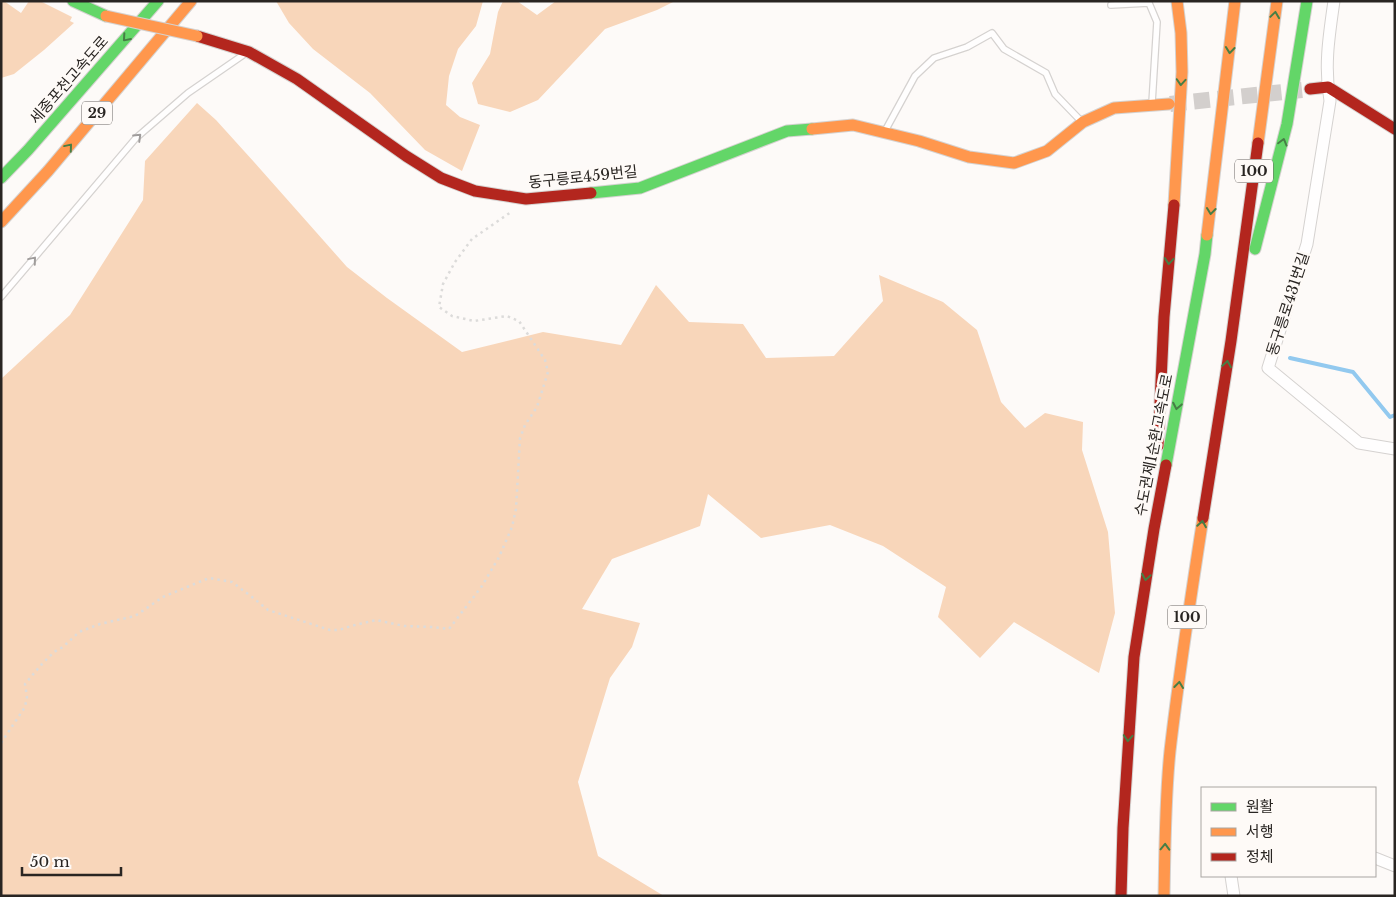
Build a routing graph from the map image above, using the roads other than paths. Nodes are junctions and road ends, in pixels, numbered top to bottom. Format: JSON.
{"nodes":[{"id":1,"x":73,"y":1,"type":"edge"},
{"id":2,"x":158,"y":1,"type":"edge"},
{"id":3,"x":191,"y":1,"type":"edge"},
{"id":4,"x":1177,"y":1,"type":"edge"},
{"id":5,"x":1235,"y":1,"type":"edge"},
{"id":6,"x":1277,"y":1,"type":"edge"},
{"id":7,"x":1307,"y":1,"type":"edge"},
{"id":8,"x":1334,"y":1,"type":"edge"},
{"id":9,"x":1111,"y":5,"type":"dead end"},
{"id":10,"x":249,"y":52,"type":"junction"},
{"id":11,"x":1328,"y":87,"type":"junction"},
{"id":12,"x":1310,"y":89,"type":"tunnel mouth"},
{"id":13,"x":1169,"y":104,"type":"tunnel mouth"},
{"id":14,"x":1152,"y":106,"type":"junction"},
{"id":15,"x":1083,"y":122,"type":"junction"},
{"id":16,"x":1395,"y":128,"type":"edge"},
{"id":17,"x":884,"y":133,"type":"junction"},
{"id":18,"x":28,"y":150,"type":"junction"},
{"id":19,"x":1,"y":170,"type":"edge"},
{"id":20,"x":48,"y":171,"type":"junction"},
{"id":21,"x":1,"y":178,"type":"edge"},
{"id":22,"x":1,"y":222,"type":"edge"},
{"id":23,"x":1,"y":232,"type":"edge"},
{"id":24,"x":1,"y":297,"type":"edge"},
{"id":25,"x":1231,"y":341,"type":"junction"},
{"id":26,"x":1395,"y":449,"type":"edge"},
{"id":27,"x":1154,"y":529,"type":"junction"},
{"id":28,"x":1376,"y":858,"type":"edge"},
{"id":29,"x":1395,"y":866,"type":"edge"},
{"id":30,"x":1231,"y":877,"type":"edge"},
{"id":31,"x":1122,"y":896,"type":"edge"},
{"id":32,"x":1164,"y":896,"type":"edge"},
{"id":33,"x":1234,"y":896,"type":"edge"}],
"edges":[{"from":1,"to":10,"type":"main road","name":"동구릉로459번길","bridge":true},
{"from":2,"to":18,"type":"main road","name":"세종포천고속도로","number":"29","one_way":true},
{"from":20,"to":3,"type":"main road","number":"29","one_way":true},
{"from":4,"to":27,"type":"main road","one_way":true},
{"from":5,"to":27,"type":"main road","name":"수도권제1순환고속도로","number":"100","one_way":true},
{"from":25,"to":6,"type":"main road","number":"100","one_way":true},
{"from":25,"to":7,"type":"main road","one_way":true},
{"from":8,"to":11,"type":"street"},
{"from":9,"to":14,"type":"lane"},
{"from":10,"to":17,"type":"main road","name":"동구릉로459번길"},
{"from":24,"to":10,"type":"lane","one_way":true},
{"from":11,"to":12,"type":"main road"},
{"from":11,"to":16,"type":"main road"},
{"from":11,"to":26,"type":"street","name":"동구릉로431번길"},
{"from":13,"to":14,"type":"main road","name":"동구릉로459번길"},
{"from":14,"to":15,"type":"main road","name":"동구릉로459번길"},
{"from":15,"to":17,"type":"main road","name":"동구릉로459번길"},
{"from":15,"to":17,"type":"lane"},
{"from":18,"to":19,"type":"main road"},
{"from":18,"to":21,"type":"main road","name":"세종포천고속도로","number":"29"},
{"from":20,"to":22,"type":"main road","number":"29"},
{"from":20,"to":23,"type":"main road"},
{"from":32,"to":25,"type":"main road","number":"100","one_way":true},
{"from":27,"to":31,"type":"main road","name":"수도권제1순환고속도로","number":"100","one_way":true},
{"from":28,"to":29,"type":"street"},
{"from":30,"to":33,"type":"street"}]}
